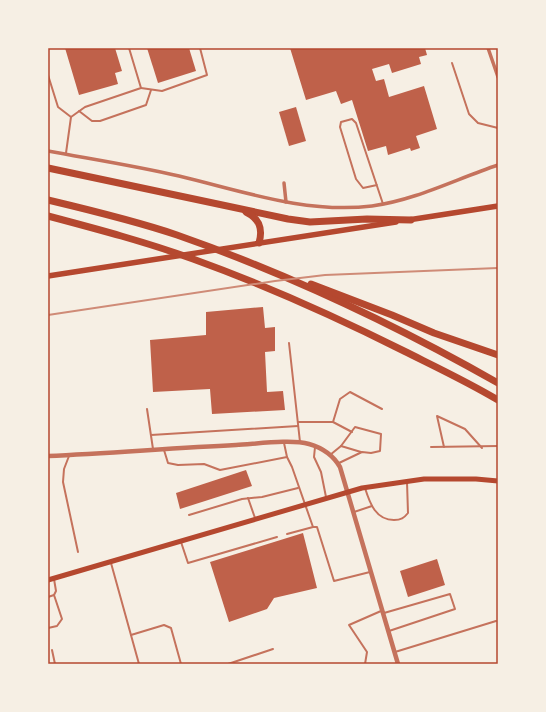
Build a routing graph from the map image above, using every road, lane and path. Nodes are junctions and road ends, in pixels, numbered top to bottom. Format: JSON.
{"nodes":[{"id":1,"x":129,"y":48,"type":"edge"},
{"id":2,"x":200,"y":48,"type":"edge"},
{"id":3,"x":488,"y":48,"type":"edge"},
{"id":4,"x":452,"y":63,"type":"dead end"},
{"id":5,"x":48,"y":75,"type":"edge"},
{"id":6,"x":498,"y":77,"type":"edge"},
{"id":7,"x":141,"y":88,"type":"junction"},
{"id":8,"x":151,"y":90,"type":"junction"},
{"id":9,"x":80,"y":111,"type":"junction"},
{"id":10,"x":71,"y":118,"type":"junction"},
{"id":11,"x":498,"y":128,"type":"edge"},
{"id":12,"x":48,"y":151,"type":"edge"},
{"id":13,"x":66,"y":154,"type":"junction"},
{"id":14,"x":498,"y":165,"type":"edge"},
{"id":15,"x":48,"y":168,"type":"edge"},
{"id":16,"x":284,"y":183,"type":"dead end"},
{"id":17,"x":377,"y":185,"type":"junction"},
{"id":18,"x":48,"y":200,"type":"edge"},
{"id":19,"x":286,"y":202,"type":"junction"},
{"id":20,"x":383,"y":204,"type":"junction"},
{"id":21,"x":498,"y":206,"type":"edge"},
{"id":22,"x":238,"y":208,"type":"junction"},
{"id":23,"x":48,"y":216,"type":"edge"},
{"id":24,"x":411,"y":220,"type":"junction"},
{"id":25,"x":259,"y":243,"type":"junction"},
{"id":26,"x":268,"y":269,"type":"junction"},
{"id":27,"x":48,"y":276,"type":"edge"},
{"id":28,"x":289,"y":343,"type":"dead end"},
{"id":29,"x":498,"y":355,"type":"edge"},
{"id":30,"x":498,"y":384,"type":"edge"},
{"id":31,"x":498,"y":400,"type":"edge"},
{"id":32,"x":147,"y":409,"type":"dead end"},
{"id":33,"x":382,"y":409,"type":"dead end"},
{"id":34,"x":298,"y":422,"type":"junction"},
{"id":35,"x":333,"y":422,"type":"junction"},
{"id":36,"x":298,"y":426,"type":"junction"},
{"id":37,"x":352,"y":432,"type":"junction"},
{"id":38,"x":151,"y":435,"type":"junction"},
{"id":39,"x":284,"y":443,"type":"junction"},
{"id":40,"x":300,"y":443,"type":"junction"},
{"id":41,"x":315,"y":446,"type":"junction"},
{"id":42,"x":340,"y":446,"type":"junction"},
{"id":43,"x":498,"y":446,"type":"edge"},
{"id":44,"x":431,"y":447,"type":"dead end"},
{"id":45,"x":444,"y":447,"type":"junction"},
{"id":46,"x":482,"y":448,"type":"junction"},
{"id":47,"x":153,"y":449,"type":"junction"},
{"id":48,"x":164,"y":449,"type":"junction"},
{"id":49,"x":362,"y":452,"type":"junction"},
{"id":50,"x":69,"y":455,"type":"junction"},
{"id":51,"x":330,"y":455,"type":"junction"},
{"id":52,"x":48,"y":456,"type":"edge"},
{"id":53,"x":287,"y":457,"type":"junction"},
{"id":54,"x":338,"y":464,"type":"junction"},
{"id":55,"x":407,"y":481,"type":"junction"},
{"id":56,"x":498,"y":482,"type":"edge"},
{"id":57,"x":298,"y":488,"type":"junction"},
{"id":58,"x":365,"y":488,"type":"junction"},
{"id":59,"x":347,"y":493,"type":"junction"},
{"id":60,"x":248,"y":498,"type":"junction"},
{"id":61,"x":327,"y":499,"type":"junction"},
{"id":62,"x":304,"y":506,"type":"junction"},
{"id":63,"x":372,"y":506,"type":"junction"},
{"id":64,"x":353,"y":512,"type":"junction"},
{"id":65,"x":189,"y":515,"type":"dead end"},
{"id":66,"x":255,"y":518,"type":"junction"},
{"id":67,"x":312,"y":527,"type":"junction"},
{"id":68,"x":287,"y":534,"type":"dead end"},
{"id":69,"x":277,"y":537,"type":"dead end"},
{"id":70,"x":180,"y":540,"type":"junction"},
{"id":71,"x":78,"y":552,"type":"dead end"},
{"id":72,"x":111,"y":561,"type":"junction"},
{"id":73,"x":371,"y":572,"type":"junction"},
{"id":74,"x":51,"y":579,"type":"edge"},
{"id":75,"x":54,"y":595,"type":"junction"},
{"id":76,"x":48,"y":596,"type":"edge"},
{"id":77,"x":383,"y":612,"type":"junction"},
{"id":78,"x":496,"y":621,"type":"dead end"},
{"id":79,"x":48,"y":628,"type":"edge"},
{"id":80,"x":388,"y":631,"type":"junction"},
{"id":81,"x":131,"y":635,"type":"junction"},
{"id":82,"x":273,"y":649,"type":"dead end"},
{"id":83,"x":52,"y":650,"type":"dead end"},
{"id":84,"x":395,"y":652,"type":"junction"},
{"id":85,"x":55,"y":664,"type":"edge"},
{"id":86,"x":139,"y":664,"type":"edge"},
{"id":87,"x":181,"y":664,"type":"edge"},
{"id":88,"x":228,"y":664,"type":"edge"},
{"id":89,"x":365,"y":664,"type":"edge"},
{"id":90,"x":398,"y":664,"type":"edge"}],
"edges":[{"from":1,"to":7,"type":"lane"},
{"from":2,"to":8,"type":"lane"},
{"from":3,"to":6,"type":"street"},
{"from":4,"to":11,"type":"lane"},
{"from":5,"to":10,"type":"lane"},
{"from":7,"to":8,"type":"lane"},
{"from":7,"to":9,"type":"lane"},
{"from":8,"to":9,"type":"lane"},
{"from":9,"to":10,"type":"lane"},
{"from":10,"to":13,"type":"lane"},
{"from":12,"to":13,"type":"street"},
{"from":13,"to":19,"type":"street"},
{"from":14,"to":20,"type":"street"},
{"from":15,"to":22,"type":"highway"},
{"from":16,"to":19,"type":"street"},
{"from":17,"to":17,"type":"lane"},
{"from":17,"to":20,"type":"lane"},
{"from":18,"to":26,"type":"highway"},
{"from":19,"to":20,"type":"street"},
{"from":21,"to":24,"type":"main road"},
{"from":22,"to":24,"type":"highway"},
{"from":22,"to":25,"type":"highway"},
{"from":23,"to":31,"type":"highway"},
{"from":24,"to":25,"type":"main road"},
{"from":25,"to":27,"type":"main road"},
{"from":26,"to":29,"type":"highway"},
{"from":26,"to":30,"type":"highway"},
{"from":28,"to":34,"type":"lane"},
{"from":32,"to":38,"type":"lane"},
{"from":33,"to":35,"type":"lane"},
{"from":34,"to":35,"type":"lane"},
{"from":34,"to":36,"type":"lane"},
{"from":35,"to":37,"type":"lane"},
{"from":36,"to":38,"type":"lane"},
{"from":36,"to":40,"type":"lane"},
{"from":37,"to":42,"type":"lane"},
{"from":37,"to":49,"type":"lane"},
{"from":38,"to":47,"type":"lane"},
{"from":39,"to":40,"type":"street"},
{"from":39,"to":48,"type":"street"},
{"from":39,"to":53,"type":"lane"},
{"from":40,"to":41,"type":"street"},
{"from":41,"to":51,"type":"street"},
{"from":41,"to":61,"type":"lane"},
{"from":42,"to":49,"type":"lane"},
{"from":42,"to":51,"type":"lane"},
{"from":43,"to":46,"type":"lane"},
{"from":44,"to":45,"type":"lane"},
{"from":45,"to":46,"type":"lane"},
{"from":45,"to":46,"type":"lane"},
{"from":47,"to":48,"type":"street"},
{"from":47,"to":50,"type":"street"},
{"from":48,"to":53,"type":"lane"},
{"from":49,"to":54,"type":"lane"},
{"from":50,"to":52,"type":"street"},
{"from":50,"to":71,"type":"lane"},
{"from":51,"to":54,"type":"street"},
{"from":53,"to":57,"type":"lane"},
{"from":54,"to":59,"type":"street"},
{"from":55,"to":56,"type":"main road"},
{"from":55,"to":58,"type":"main road"},
{"from":55,"to":63,"type":"lane"},
{"from":57,"to":60,"type":"lane"},
{"from":57,"to":62,"type":"lane"},
{"from":58,"to":59,"type":"main road"},
{"from":58,"to":63,"type":"lane"},
{"from":59,"to":61,"type":"main road"},
{"from":59,"to":64,"type":"street"},
{"from":60,"to":65,"type":"lane"},
{"from":60,"to":66,"type":"lane"},
{"from":61,"to":62,"type":"main road"},
{"from":62,"to":66,"type":"main road"},
{"from":62,"to":67,"type":"lane"},
{"from":63,"to":64,"type":"lane"},
{"from":64,"to":73,"type":"street"},
{"from":66,"to":70,"type":"main road"},
{"from":67,"to":68,"type":"lane"},
{"from":67,"to":73,"type":"lane"},
{"from":69,"to":70,"type":"lane"},
{"from":70,"to":72,"type":"main road"},
{"from":72,"to":74,"type":"main road"},
{"from":72,"to":81,"type":"lane"},
{"from":73,"to":77,"type":"street"},
{"from":74,"to":75,"type":"lane"},
{"from":75,"to":76,"type":"lane"},
{"from":75,"to":79,"type":"lane"},
{"from":77,"to":80,"type":"street"},
{"from":77,"to":80,"type":"lane"},
{"from":77,"to":89,"type":"lane"},
{"from":78,"to":84,"type":"lane"},
{"from":80,"to":84,"type":"street"},
{"from":81,"to":86,"type":"lane"},
{"from":81,"to":87,"type":"lane"},
{"from":82,"to":88,"type":"lane"},
{"from":83,"to":85,"type":"lane"},
{"from":84,"to":90,"type":"street"}]}
